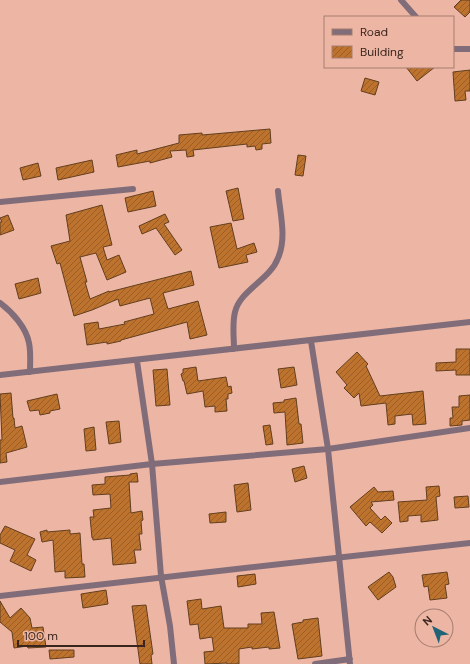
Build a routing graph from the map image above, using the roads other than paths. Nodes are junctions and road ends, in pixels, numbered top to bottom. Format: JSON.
{"nodes":[{"id":1,"x":401,"y":0,"type":"edge"},
{"id":2,"x":415,"y":16,"type":"edge"},
{"id":3,"x":454,"y":49,"type":"edge"},
{"id":4,"x":470,"y":49,"type":"edge"},
{"id":5,"x":133,"y":189,"type":"dead end"},
{"id":6,"x":278,"y":191,"type":"dead end"},
{"id":7,"x":0,"y":202,"type":"edge"},
{"id":8,"x":0,"y":303,"type":"edge"},
{"id":9,"x":470,"y":322,"type":"edge"},
{"id":10,"x":311,"y":341,"type":"junction"},
{"id":11,"x":234,"y":349,"type":"junction"},
{"id":12,"x":137,"y":361,"type":"junction"},
{"id":13,"x":30,"y":372,"type":"junction"},
{"id":14,"x":0,"y":375,"type":"edge"},
{"id":15,"x":470,"y":428,"type":"edge"},
{"id":16,"x":328,"y":449,"type":"junction"},
{"id":17,"x":152,"y":464,"type":"junction"},
{"id":18,"x":0,"y":482,"type":"edge"},
{"id":19,"x":470,"y":543,"type":"edge"},
{"id":20,"x":340,"y":558,"type":"junction"},
{"id":21,"x":161,"y":576,"type":"junction"},
{"id":22,"x":0,"y":596,"type":"edge"},
{"id":23,"x":350,"y":661,"type":"edge"},
{"id":24,"x":174,"y":664,"type":"edge"},
{"id":25,"x":315,"y":664,"type":"edge"}],
"edges":[{"from":1,"to":2,"type":"street"},
{"from":3,"to":4,"type":"street"},
{"from":5,"to":7,"type":"street"},
{"from":6,"to":11,"type":"street"},
{"from":8,"to":13,"type":"street"},
{"from":9,"to":10,"type":"street"},
{"from":10,"to":11,"type":"street"},
{"from":10,"to":16,"type":"street"},
{"from":11,"to":12,"type":"street"},
{"from":12,"to":13,"type":"street"},
{"from":12,"to":17,"type":"street"},
{"from":13,"to":14,"type":"street"},
{"from":15,"to":16,"type":"street"},
{"from":16,"to":17,"type":"street"},
{"from":16,"to":20,"type":"street"},
{"from":17,"to":18,"type":"street"},
{"from":17,"to":21,"type":"street"},
{"from":19,"to":20,"type":"street"},
{"from":20,"to":21,"type":"street"},
{"from":20,"to":23,"type":"street"},
{"from":21,"to":22,"type":"street"},
{"from":21,"to":24,"type":"street"},
{"from":23,"to":25,"type":"street"}]}
